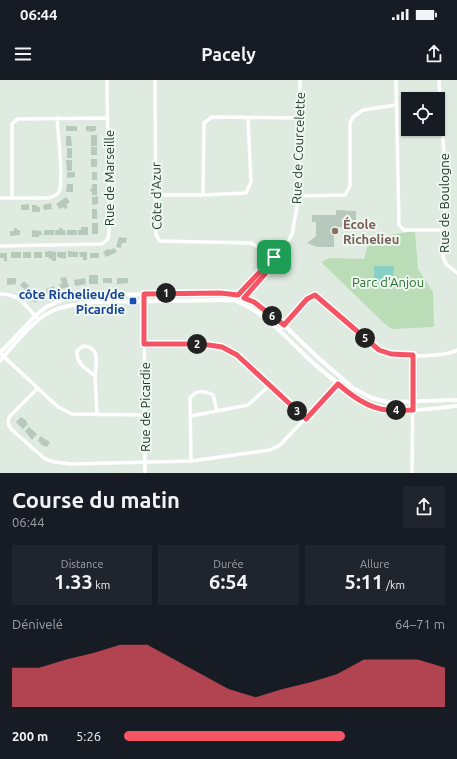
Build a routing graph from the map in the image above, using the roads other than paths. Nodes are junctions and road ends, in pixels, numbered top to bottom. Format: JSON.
{"nodes":[{"id":1,"x":108,"y":80,"type":"edge"},
{"id":2,"x":155,"y":80,"type":"edge"},
{"id":3,"x":300,"y":80,"type":"edge"},
{"id":4,"x":396,"y":80,"type":"edge"},
{"id":5,"x":439,"y":80,"type":"edge"},
{"id":6,"x":396,"y":105,"type":"junction"},
{"id":7,"x":57,"y":118,"type":"junction"},
{"id":8,"x":108,"y":118,"type":"junction"},
{"id":9,"x":248,"y":118,"type":"junction"},
{"id":10,"x":300,"y":118,"type":"junction"},
{"id":11,"x":156,"y":195,"type":"junction"},
{"id":12,"x":203,"y":195,"type":"junction"},
{"id":13,"x":299,"y":196,"type":"junction"},
{"id":14,"x":0,"y":198,"type":"edge"},
{"id":15,"x":12,"y":198,"type":"junction"},
{"id":16,"x":443,"y":230,"type":"junction"},
{"id":17,"x":0,"y":246,"type":"edge"},
{"id":18,"x":274,"y":257,"type":"junction"},
{"id":19,"x":457,"y":272,"type":"edge"},
{"id":20,"x":0,"y":294,"type":"edge"},
{"id":21,"x":144,"y":294,"type":"junction"},
{"id":22,"x":238,"y":295,"type":"junction"},
{"id":23,"x":244,"y":298,"type":"junction"},
{"id":24,"x":232,"y":300,"type":"junction"},
{"id":25,"x":144,"y":301,"type":"junction"},
{"id":26,"x":240,"y":303,"type":"junction"},
{"id":27,"x":35,"y":316,"type":"junction"},
{"id":28,"x":39,"y":320,"type":"junction"},
{"id":29,"x":284,"y":325,"type":"junction"},
{"id":30,"x":279,"y":330,"type":"junction"},
{"id":31,"x":144,"y":344,"type":"junction"},
{"id":32,"x":457,"y":350,"type":"edge"},
{"id":33,"x":1,"y":354,"type":"edge"},
{"id":34,"x":413,"y":355,"type":"junction"},
{"id":35,"x":0,"y":360,"type":"edge"},
{"id":36,"x":95,"y":376,"type":"junction"},
{"id":37,"x":343,"y":379,"type":"junction"},
{"id":38,"x":338,"y":384,"type":"junction"},
{"id":39,"x":270,"y":386,"type":"junction"},
{"id":40,"x":38,"y":388,"type":"junction"},
{"id":41,"x":457,"y":400,"type":"edge"},
{"id":42,"x":413,"y":402,"type":"junction"},
{"id":43,"x":457,"y":406,"type":"edge"},
{"id":44,"x":413,"y":410,"type":"junction"},
{"id":45,"x":217,"y":411,"type":"junction"},
{"id":46,"x":97,"y":415,"type":"junction"},
{"id":47,"x":146,"y":415,"type":"junction"},
{"id":48,"x":192,"y":416,"type":"junction"},
{"id":49,"x":306,"y":419,"type":"junction"},
{"id":50,"x":191,"y":461,"type":"junction"},
{"id":51,"x":145,"y":463,"type":"junction"},
{"id":52,"x":145,"y":473,"type":"edge"},
{"id":53,"x":412,"y":473,"type":"edge"}],
"edges":[{"from":1,"to":8,"type":"street","name":"Rue de Marseille"},
{"from":2,"to":11,"type":"street","name":"Côte d'Azur"},
{"from":3,"to":10,"type":"street","name":"Rue de Courcelette"},
{"from":4,"to":6,"type":"street"},
{"from":5,"to":16,"type":"street","name":"Rue de Boulogne"},
{"from":6,"to":13,"type":"street"},
{"from":6,"to":16,"type":"street"},
{"from":7,"to":8,"type":"street"},
{"from":7,"to":15,"type":"street"},
{"from":7,"to":15,"type":"street"},
{"from":8,"to":17,"type":"street","name":"Rue de Marseille"},
{"from":9,"to":10,"type":"street"},
{"from":9,"to":12,"type":"street"},
{"from":9,"to":12,"type":"street"},
{"from":10,"to":13,"type":"street","name":"Rue de Courcelette"},
{"from":11,"to":12,"type":"street"},
{"from":11,"to":18,"type":"street","name":"Côte d'Azur"},
{"from":13,"to":18,"type":"street","name":"Rue de Courcelette"},
{"from":14,"to":15,"type":"street"},
{"from":16,"to":19,"type":"street","name":"Rue de Boulogne"},
{"from":18,"to":22,"type":"street","name":"Rue de Courcelette"},
{"from":18,"to":23,"type":"street","name":"Rue de Courcelette"},
{"from":20,"to":27,"type":"street"},
{"from":21,"to":22,"type":"street"},
{"from":21,"to":25,"type":"street","name":"Rue de Picardie"},
{"from":21,"to":27,"type":"street"},
{"from":22,"to":23,"type":"street"},
{"from":22,"to":24,"type":"street","name":"Rue de Courcelette"},
{"from":23,"to":26,"type":"street","name":"Rue de Courcelette"},
{"from":23,"to":29,"type":"street"},
{"from":24,"to":25,"type":"street"},
{"from":24,"to":26,"type":"street"},
{"from":25,"to":28,"type":"street"},
{"from":25,"to":31,"type":"street","name":"Rue de Picardie"},
{"from":26,"to":30,"type":"street"},
{"from":27,"to":28,"type":"street"},
{"from":27,"to":33,"type":"street"},
{"from":28,"to":33,"type":"street"},
{"from":29,"to":30,"type":"street"},
{"from":29,"to":34,"type":"street"},
{"from":29,"to":37,"type":"street"},
{"from":30,"to":38,"type":"street"},
{"from":31,"to":39,"type":"street"},
{"from":31,"to":47,"type":"street","name":"Rue de Picardie"},
{"from":32,"to":34,"type":"street"},
{"from":33,"to":35,"type":"street"},
{"from":33,"to":40,"type":"street"},
{"from":34,"to":42,"type":"street"},
{"from":36,"to":36,"type":"street"},
{"from":36,"to":46,"type":"street"},
{"from":37,"to":38,"type":"street"},
{"from":37,"to":42,"type":"street"},
{"from":38,"to":44,"type":"street"},
{"from":38,"to":49,"type":"street"},
{"from":39,"to":45,"type":"street"},
{"from":39,"to":49,"type":"street"},
{"from":40,"to":46,"type":"street"},
{"from":40,"to":51,"type":"street"},
{"from":41,"to":42,"type":"street"},
{"from":42,"to":44,"type":"street"},
{"from":43,"to":44,"type":"street"},
{"from":44,"to":53,"type":"street"},
{"from":45,"to":48,"type":"street"},
{"from":45,"to":48,"type":"street"},
{"from":46,"to":47,"type":"street"},
{"from":47,"to":51,"type":"street","name":"Rue de Picardie"},
{"from":48,"to":50,"type":"street"},
{"from":49,"to":50,"type":"street"},
{"from":50,"to":51,"type":"street"},
{"from":51,"to":52,"type":"street","name":"Rue de Picardie"}]}
